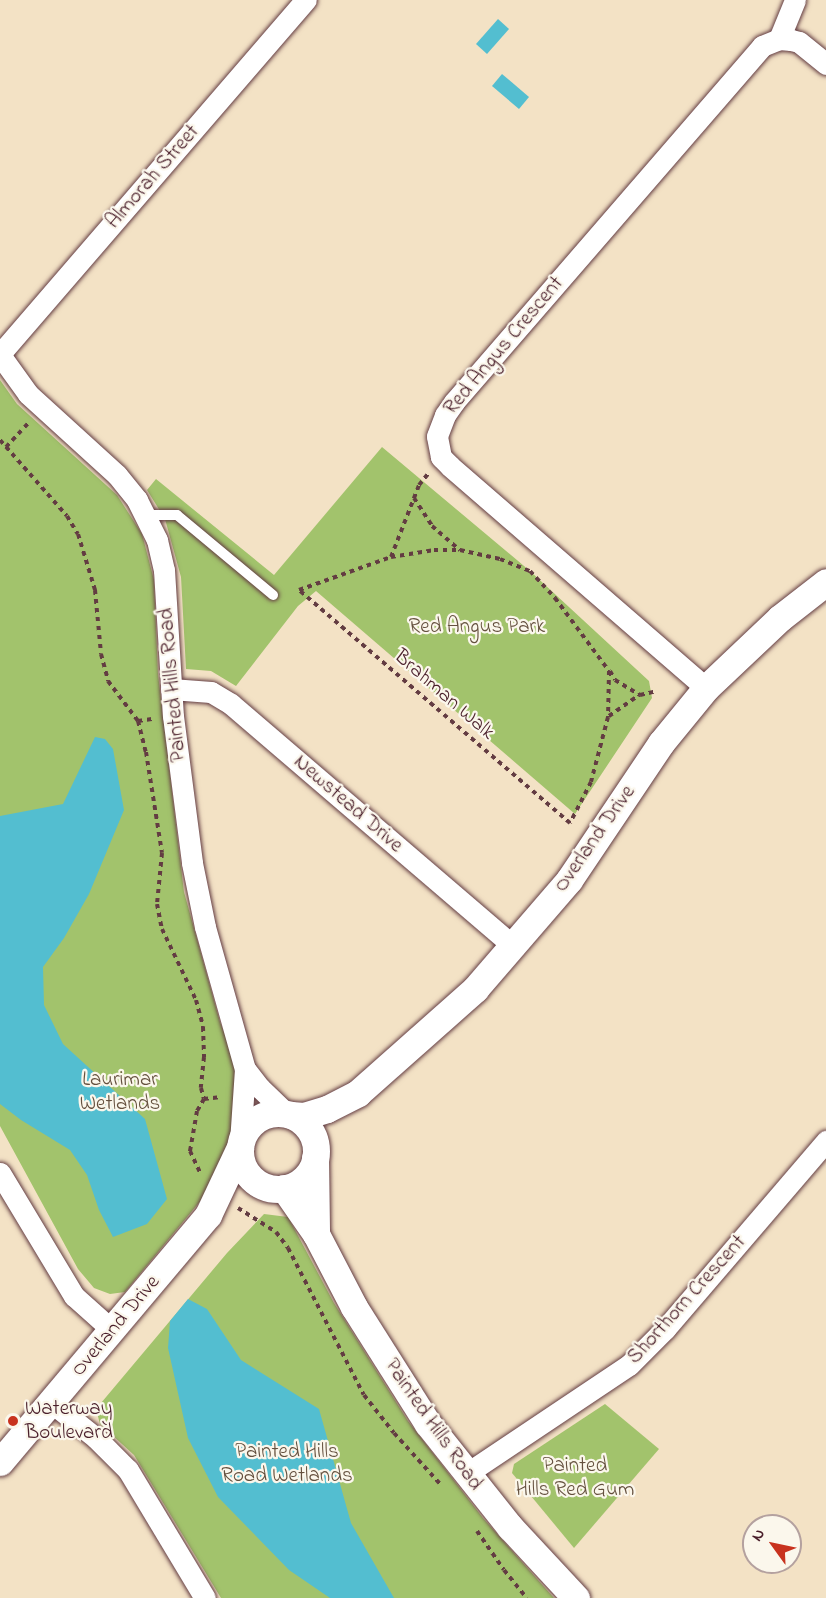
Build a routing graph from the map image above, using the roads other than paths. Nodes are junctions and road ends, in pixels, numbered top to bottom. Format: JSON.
{"nodes":[{"id":1,"x":306,"y":0,"type":"edge"},
{"id":2,"x":795,"y":0,"type":"edge"},
{"id":3,"x":779,"y":39,"type":"junction"},
{"id":4,"x":826,"y":64,"type":"edge"},
{"id":5,"x":0,"y":355,"type":"edge"},
{"id":6,"x":146,"y":515,"type":"junction"},
{"id":7,"x":826,"y":582,"type":"edge"},
{"id":8,"x":273,"y":595,"type":"dead end"},
{"id":9,"x":706,"y":688,"type":"junction"},
{"id":10,"x":171,"y":690,"type":"junction"},
{"id":11,"x":513,"y":946,"type":"junction"},
{"id":12,"x":245,"y":1069,"type":"junction"},
{"id":13,"x":358,"y":1093,"type":"junction"},
{"id":14,"x":290,"y":1115,"type":"junction"},
{"id":15,"x":826,"y":1141,"type":"edge"},
{"id":16,"x":240,"y":1145,"type":"junction"},
{"id":17,"x":315,"y":1155,"type":"junction"},
{"id":18,"x":0,"y":1173,"type":"edge"},
{"id":19,"x":282,"y":1188,"type":"junction"},
{"id":20,"x":208,"y":1215,"type":"junction"},
{"id":21,"x":316,"y":1234,"type":"junction"},
{"id":22,"x":112,"y":1330,"type":"junction"},
{"id":23,"x":52,"y":1403,"type":"junction"},
{"id":24,"x":0,"y":1462,"type":"edge"},
{"id":25,"x":466,"y":1474,"type":"junction"},
{"id":26,"x":205,"y":1598,"type":"edge"},
{"id":27,"x":576,"y":1598,"type":"edge"}],
"edges":[{"from":1,"to":5,"type":"street","name":"Almorah Street"},
{"from":2,"to":3,"type":"street"},
{"from":3,"to":4,"type":"street"},
{"from":3,"to":9,"type":"street","name":"Red Angus Crescent"},
{"from":5,"to":6,"type":"street","name":"Painted Hills Road"},
{"from":6,"to":8,"type":"lane"},
{"from":6,"to":10,"type":"street","name":"Painted Hills Road"},
{"from":7,"to":9,"type":"street","name":"Overland Drive"},
{"from":9,"to":11,"type":"street","name":"Overland Drive"},
{"from":10,"to":11,"type":"street","name":"Newstead Drive"},
{"from":10,"to":12,"type":"street","name":"Painted Hills Road"},
{"from":11,"to":13,"type":"street","name":"Overland Drive"},
{"from":12,"to":14,"type":"street","name":"Painted Hills Road"},
{"from":12,"to":16,"type":"street","name":"Painted Hills Road"},
{"from":13,"to":14,"type":"street","name":"Overland Drive"},
{"from":13,"to":17,"type":"street","name":"Overland Drive"},
{"from":14,"to":16,"type":"street"},
{"from":14,"to":17,"type":"street"},
{"from":15,"to":25,"type":"street","name":"Shorthorn Crescent"},
{"from":16,"to":19,"type":"street"},
{"from":16,"to":20,"type":"street","name":"Overland Drive"},
{"from":17,"to":19,"type":"street"},
{"from":17,"to":21,"type":"street","name":"Painted Hills Road"},
{"from":18,"to":22,"type":"street"},
{"from":19,"to":20,"type":"street","name":"Overland Drive"},
{"from":19,"to":21,"type":"street","name":"Painted Hills Road"},
{"from":20,"to":22,"type":"street","name":"Overland Drive"},
{"from":21,"to":25,"type":"street","name":"Painted Hills Road"},
{"from":22,"to":23,"type":"street","name":"Overland Drive"},
{"from":23,"to":24,"type":"street","name":"Overland Drive"},
{"from":23,"to":26,"type":"street"},
{"from":25,"to":27,"type":"street","name":"Painted Hills Road"}]}
